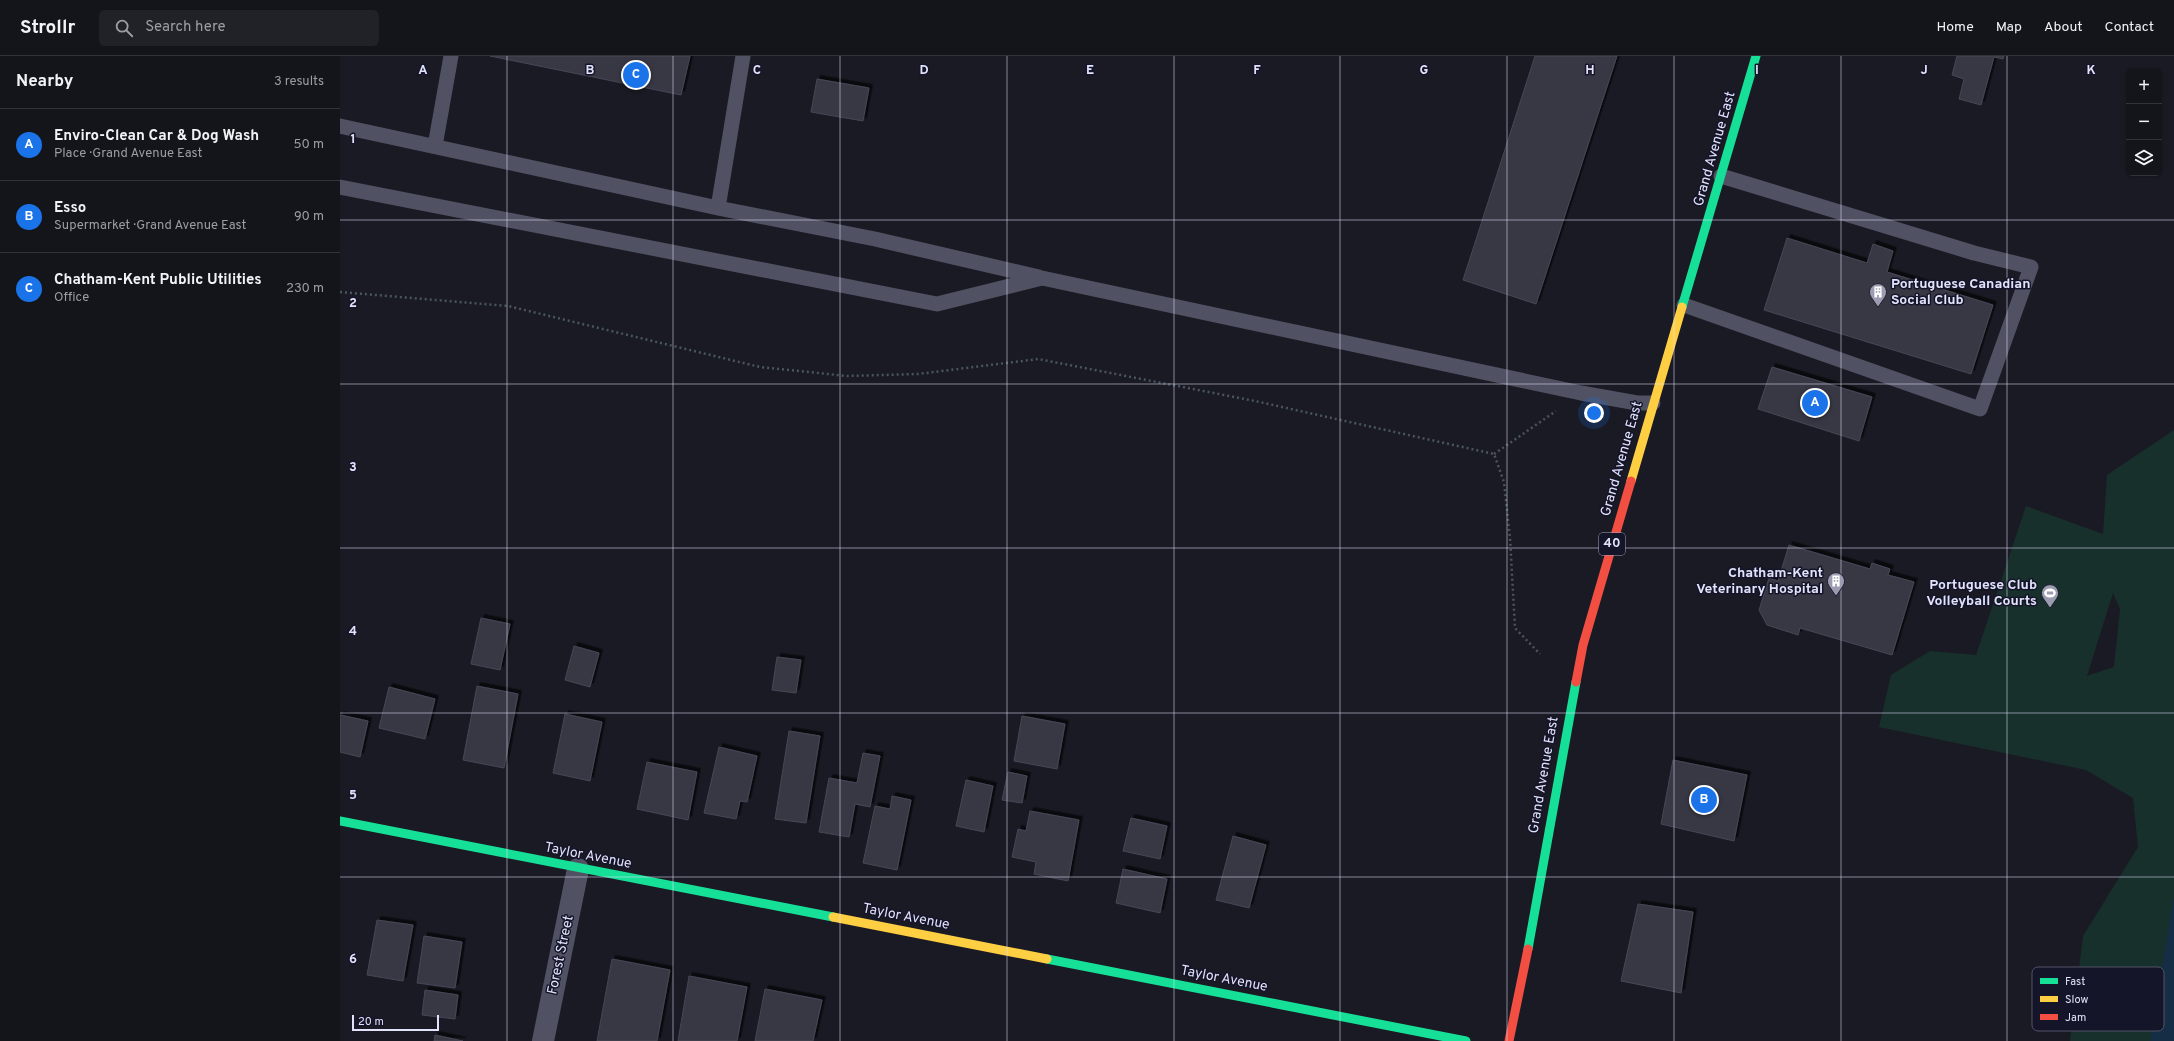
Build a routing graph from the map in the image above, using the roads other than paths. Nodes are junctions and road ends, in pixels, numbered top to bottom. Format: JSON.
{"nodes":[{"id":1,"x":451,"y":56,"type":"edge"},
{"id":2,"x":743,"y":56,"type":"edge"},
{"id":3,"x":1756,"y":56,"type":"edge"},
{"id":4,"x":340,"y":126,"type":"edge"},
{"id":5,"x":435,"y":146,"type":"junction"},
{"id":6,"x":1721,"y":176,"type":"junction"},
{"id":7,"x":340,"y":187,"type":"edge"},
{"id":8,"x":718,"y":208,"type":"junction"},
{"id":9,"x":1042,"y":278,"type":"junction"},
{"id":10,"x":1684,"y":304,"type":"junction"},
{"id":11,"x":1654,"y":403,"type":"junction"},
{"id":12,"x":340,"y":821,"type":"edge"},
{"id":13,"x":578,"y":868,"type":"junction"},
{"id":14,"x":543,"y":1041,"type":"edge"},
{"id":15,"x":1466,"y":1041,"type":"edge"},
{"id":16,"x":1509,"y":1041,"type":"edge"}],
"edges":[{"from":1,"to":5,"type":"lane"},
{"from":2,"to":8,"type":"lane"},
{"from":3,"to":6,"type":"street","name":"Grand Avenue East","number":"40"},
{"from":4,"to":5,"type":"lane"},
{"from":5,"to":8,"type":"lane"},
{"from":6,"to":10,"type":"street","name":"Grand Avenue East","number":"40"},
{"from":6,"to":10,"type":"lane"},
{"from":7,"to":9,"type":"lane"},
{"from":8,"to":9,"type":"lane"},
{"from":9,"to":11,"type":"lane"},
{"from":10,"to":11,"type":"street","name":"Grand Avenue East","number":"40"},
{"from":11,"to":16,"type":"street","name":"Grand Avenue East","number":"40"},
{"from":12,"to":13,"type":"street","name":"Taylor Avenue"},
{"from":13,"to":14,"type":"street","name":"Forest Street"},
{"from":13,"to":15,"type":"street","name":"Taylor Avenue"}]}
